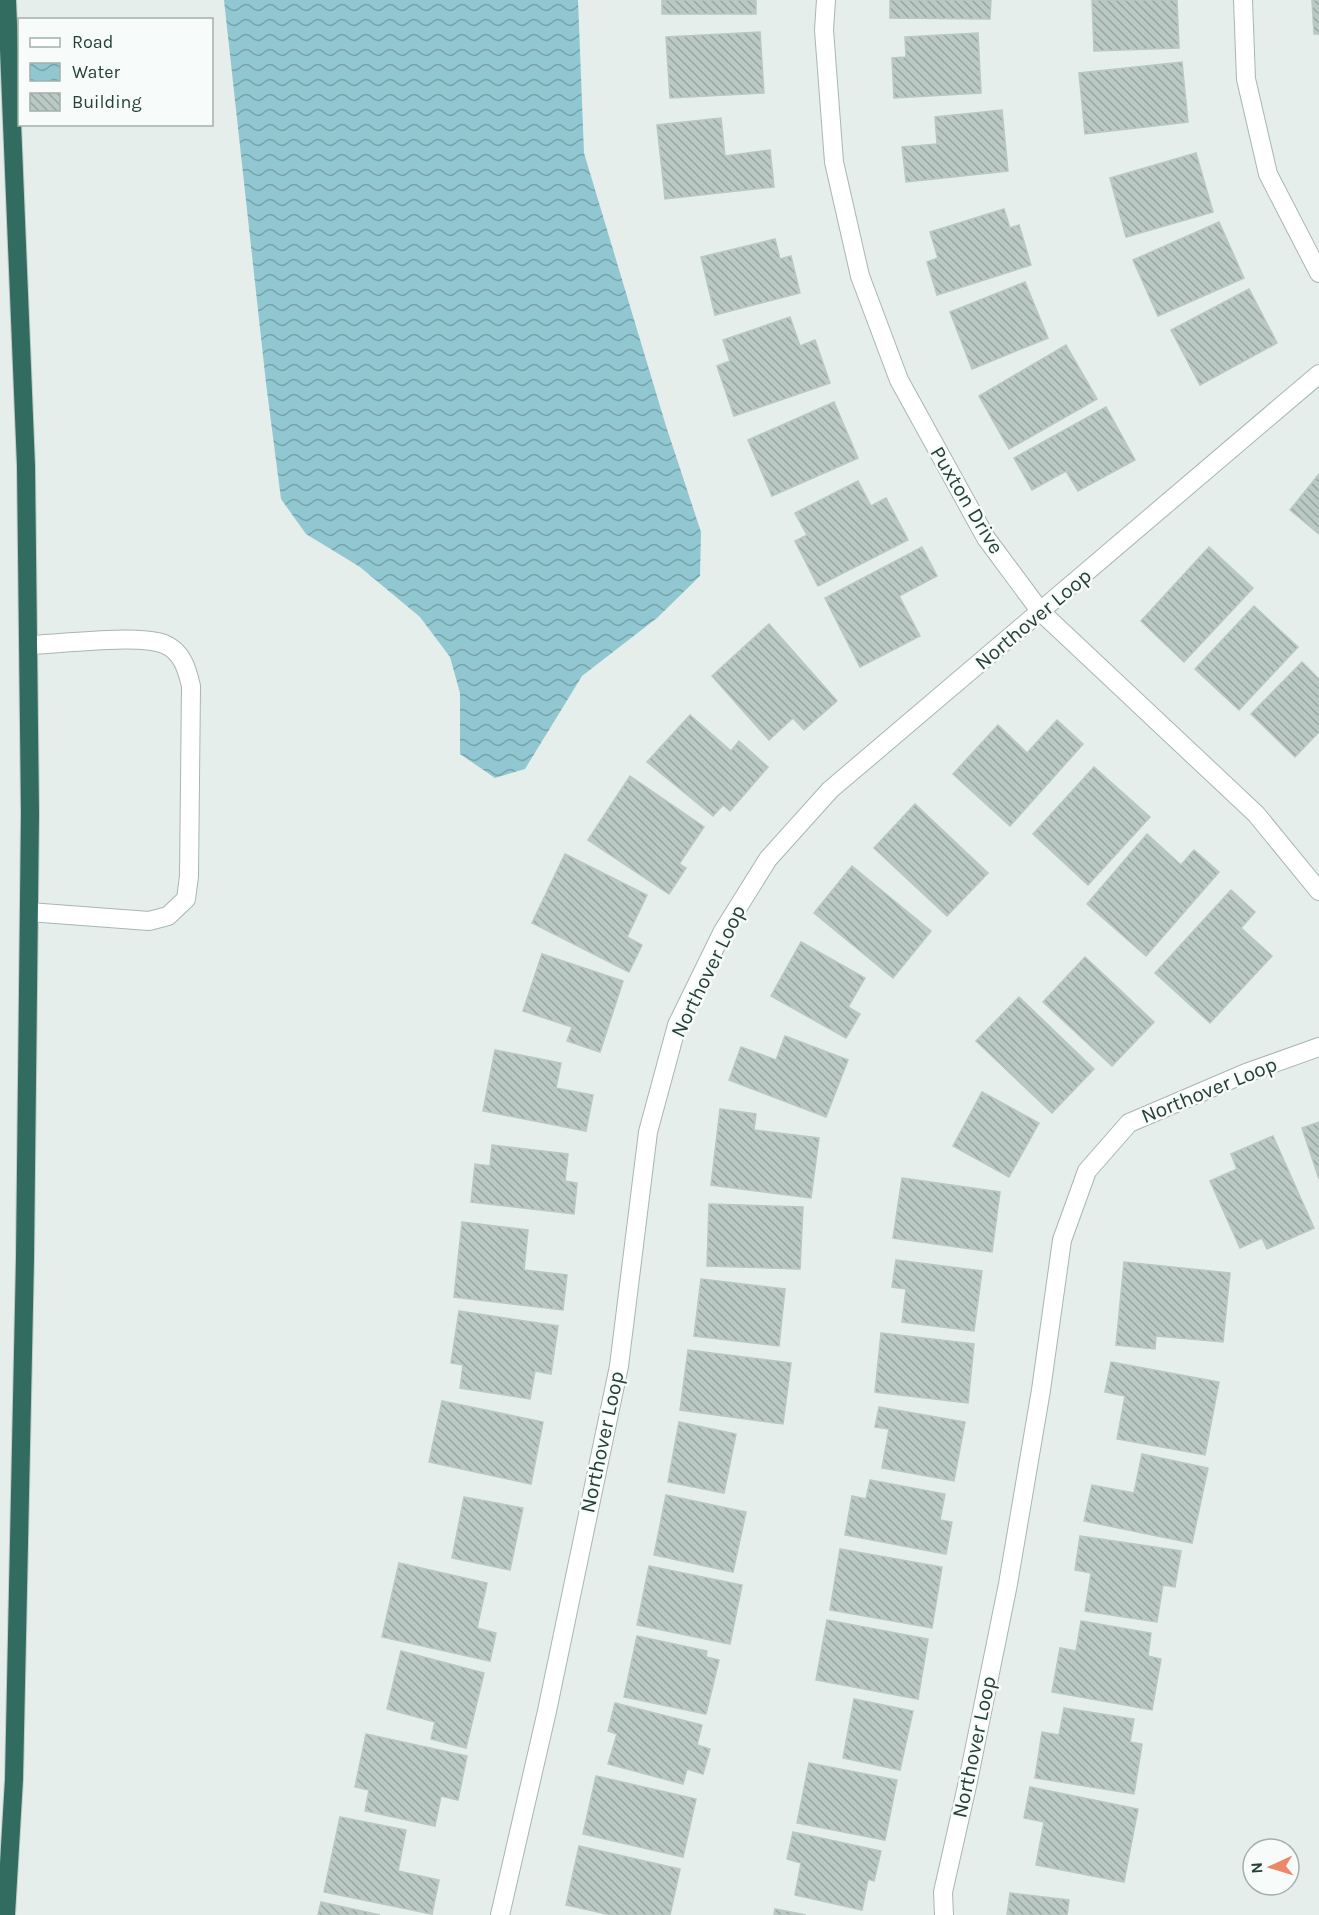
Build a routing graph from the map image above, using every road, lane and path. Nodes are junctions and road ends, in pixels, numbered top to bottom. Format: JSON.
{"nodes":[{"id":1,"x":7,"y":0,"type":"edge"},
{"id":2,"x":826,"y":0,"type":"edge"},
{"id":3,"x":1243,"y":0,"type":"edge"},
{"id":4,"x":1319,"y":273,"type":"edge"},
{"id":5,"x":1319,"y":374,"type":"edge"},
{"id":6,"x":1041,"y":612,"type":"junction"},
{"id":7,"x":28,"y":645,"type":"junction"},
{"id":8,"x":1319,"y":891,"type":"edge"},
{"id":9,"x":29,"y":912,"type":"junction"},
{"id":10,"x":1319,"y":1047,"type":"edge"},
{"id":11,"x":6,"y":1915,"type":"edge"},
{"id":12,"x":500,"y":1915,"type":"edge"},
{"id":13,"x":944,"y":1915,"type":"edge"}],
"edges":[{"from":1,"to":7,"type":"highway"},
{"from":2,"to":6,"type":"street","name":"Puxton Drive"},
{"from":3,"to":4,"type":"street"},
{"from":5,"to":6,"type":"street","name":"Northover Loop"},
{"from":6,"to":8,"type":"street","name":"Puxton Drive"},
{"from":6,"to":12,"type":"street","name":"Northover Loop"},
{"from":7,"to":9,"type":"highway"},
{"from":7,"to":9,"type":"street"},
{"from":9,"to":11,"type":"highway"},
{"from":10,"to":13,"type":"street","name":"Northover Loop"}]}
